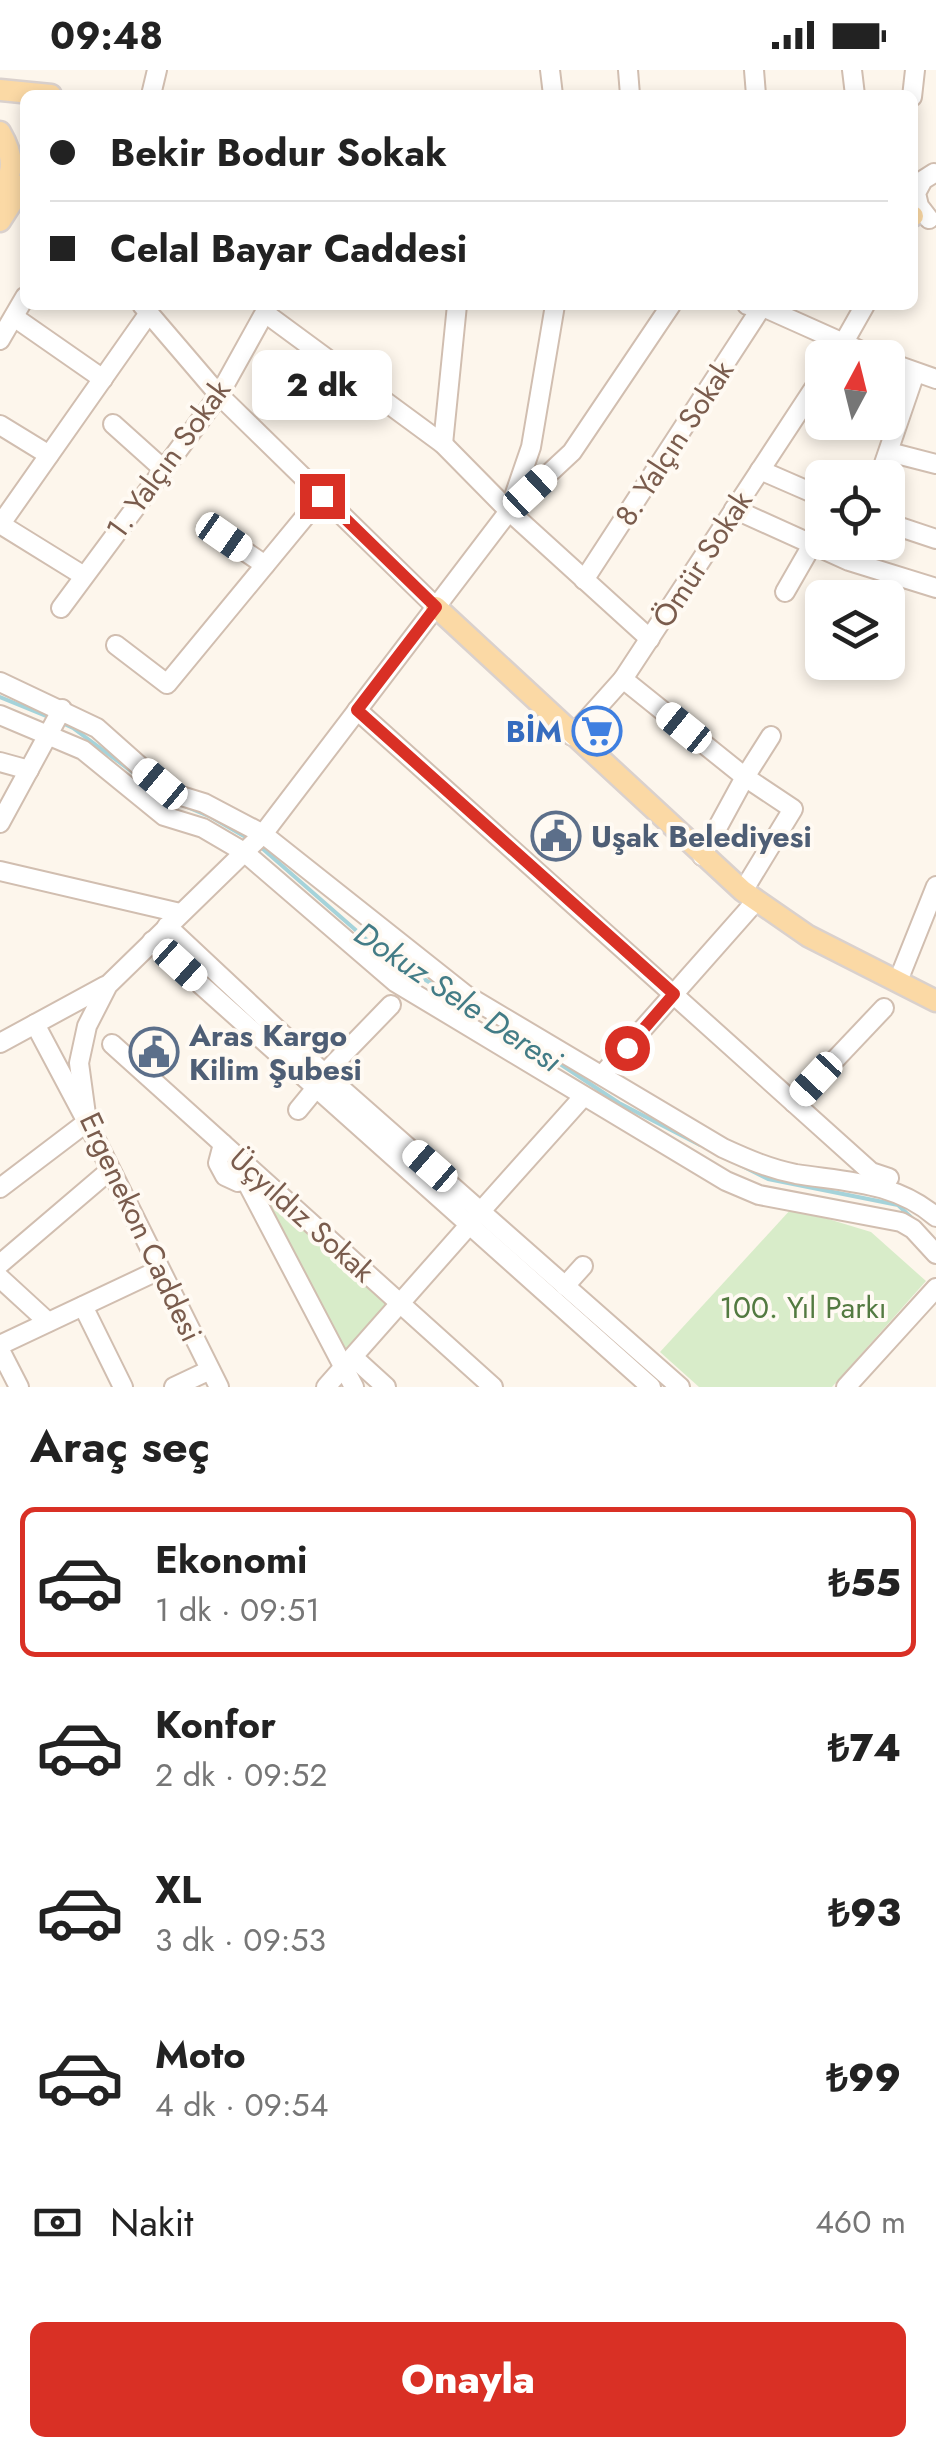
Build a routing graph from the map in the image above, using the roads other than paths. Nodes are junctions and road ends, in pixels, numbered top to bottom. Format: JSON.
{"nodes":[{"id":1,"x":936,"y":80,"type":"edge"},
{"id":2,"x":914,"y":82,"type":"edge"},
{"id":3,"x":0,"y":132,"type":"edge"},
{"id":4,"x":20,"y":189,"type":"edge"},
{"id":5,"x":0,"y":195,"type":"edge"},
{"id":6,"x":0,"y":221,"type":"edge"},
{"id":7,"x":20,"y":306,"type":"edge"},
{"id":8,"x":145,"y":310,"type":"edge"},
{"id":9,"x":147,"y":310,"type":"edge"},
{"id":10,"x":266,"y":310,"type":"edge"},
{"id":11,"x":268,"y":310,"type":"edge"},
{"id":12,"x":554,"y":310,"type":"edge"},
{"id":13,"x":668,"y":310,"type":"edge"},
{"id":14,"x":755,"y":310,"type":"edge"},
{"id":15,"x":765,"y":310,"type":"edge"},
{"id":16,"x":862,"y":310,"type":"edge"},
{"id":17,"x":457,"y":311,"type":"edge"},
{"id":18,"x":14,"y":317,"type":"junction"},
{"id":19,"x":0,"y":340,"type":"edge"},
{"id":20,"x":820,"y":340,"type":"edge"},
{"id":21,"x":846,"y":340,"type":"edge"},
{"id":22,"x":905,"y":369,"type":"edge"},
{"id":23,"x":915,"y":373,"type":"junction"},
{"id":24,"x":103,"y":379,"type":"junction"},
{"id":25,"x":936,"y":379,"type":"edge"},
{"id":26,"x":219,"y":396,"type":"junction"},
{"id":27,"x":805,"y":402,"type":"edge"},
{"id":28,"x":113,"y":424,"type":"dead end"},
{"id":29,"x":0,"y":426,"type":"edge"},
{"id":30,"x":443,"y":444,"type":"junction"},
{"id":31,"x":888,"y":452,"type":"junction"},
{"id":32,"x":49,"y":455,"type":"junction"},
{"id":33,"x":886,"y":460,"type":"edge"},
{"id":34,"x":936,"y":464,"type":"edge"},
{"id":35,"x":162,"y":468,"type":"junction"},
{"id":36,"x":760,"y":470,"type":"junction"},
{"id":37,"x":805,"y":490,"type":"edge"},
{"id":38,"x":322,"y":496,"type":"junction"},
{"id":39,"x":734,"y":510,"type":"junction"},
{"id":40,"x":509,"y":511,"type":"junction"},
{"id":41,"x":0,"y":524,"type":"edge"},
{"id":42,"x":905,"y":529,"type":"edge"},
{"id":43,"x":224,"y":537,"type":"dead end"},
{"id":44,"x":936,"y":540,"type":"edge"},
{"id":45,"x":805,"y":543,"type":"edge"},
{"id":46,"x":805,"y":558,"type":"edge"},
{"id":47,"x":871,"y":560,"type":"edge"},
{"id":48,"x":265,"y":565,"type":"junction"},
{"id":49,"x":84,"y":576,"type":"junction"},
{"id":50,"x":584,"y":580,"type":"junction"},
{"id":51,"x":936,"y":588,"type":"edge"},
{"id":52,"x":786,"y":592,"type":"dead end"},
{"id":53,"x":436,"y":607,"type":"junction"},
{"id":54,"x":60,"y":608,"type":"dead end"},
{"id":55,"x":650,"y":639,"type":"junction"},
{"id":56,"x":116,"y":646,"type":"dead end"},
{"id":57,"x":622,"y":679,"type":"junction"},
{"id":58,"x":0,"y":682,"type":"edge"},
{"id":59,"x":357,"y":710,"type":"junction"},
{"id":60,"x":0,"y":716,"type":"edge"},
{"id":61,"x":55,"y":721,"type":"junction"},
{"id":62,"x":572,"y":736,"type":"junction"},
{"id":63,"x":771,"y":736,"type":"dead end"},
{"id":64,"x":0,"y":762,"type":"edge"},
{"id":65,"x":29,"y":770,"type":"junction"},
{"id":66,"x":745,"y":777,"type":"junction"},
{"id":67,"x":7,"y":796,"type":"edge"},
{"id":68,"x":0,"y":824,"type":"edge"},
{"id":69,"x":262,"y":834,"type":"junction"},
{"id":70,"x":244,"y":852,"type":"junction"},
{"id":71,"x":702,"y":856,"type":"junction"},
{"id":72,"x":0,"y":870,"type":"edge"},
{"id":73,"x":936,"y":886,"type":"edge"},
{"id":74,"x":749,"y":896,"type":"junction"},
{"id":75,"x":174,"y":919,"type":"junction"},
{"id":76,"x":152,"y":941,"type":"junction"},
{"id":77,"x":898,"y":982,"type":"junction"},
{"id":78,"x":108,"y":985,"type":"junction"},
{"id":79,"x":674,"y":994,"type":"junction"},
{"id":80,"x":936,"y":1001,"type":"edge"},
{"id":81,"x":391,"y":1004,"type":"dead end"},
{"id":82,"x":884,"y":1008,"type":"dead end"},
{"id":83,"x":34,"y":1024,"type":"junction"},
{"id":84,"x":0,"y":1042,"type":"edge"},
{"id":85,"x":112,"y":1044,"type":"dead end"},
{"id":86,"x":603,"y":1074,"type":"junction"},
{"id":87,"x":320,"y":1081,"type":"junction"},
{"id":88,"x":582,"y":1098,"type":"junction"},
{"id":89,"x":794,"y":1103,"type":"junction"},
{"id":90,"x":298,"y":1110,"type":"dead end"},
{"id":91,"x":87,"y":1122,"type":"junction"},
{"id":92,"x":109,"y":1171,"type":"junction"},
{"id":93,"x":252,"y":1178,"type":"junction"},
{"id":94,"x":0,"y":1188,"type":"edge"},
{"id":95,"x":936,"y":1208,"type":"edge"},
{"id":96,"x":476,"y":1217,"type":"junction"},
{"id":97,"x":936,"y":1217,"type":"edge"},
{"id":98,"x":936,"y":1254,"type":"edge"},
{"id":99,"x":0,"y":1264,"type":"edge"},
{"id":100,"x":582,"y":1266,"type":"dead end"},
{"id":101,"x":159,"y":1270,"type":"junction"},
{"id":102,"x":0,"y":1278,"type":"edge"},
{"id":103,"x":566,"y":1286,"type":"junction"},
{"id":104,"x":936,"y":1288,"type":"edge"},
{"id":105,"x":400,"y":1304,"type":"junction"},
{"id":106,"x":83,"y":1306,"type":"junction"},
{"id":107,"x":48,"y":1322,"type":"junction"},
{"id":108,"x":0,"y":1348,"type":"edge"},
{"id":109,"x":348,"y":1362,"type":"junction"},
{"id":110,"x":214,"y":1378,"type":"edge"},
{"id":111,"x":20,"y":1387,"type":"edge"},
{"id":112,"x":123,"y":1387,"type":"edge"},
{"id":113,"x":174,"y":1387,"type":"edge"},
{"id":114,"x":326,"y":1387,"type":"edge"},
{"id":115,"x":354,"y":1387,"type":"edge"},
{"id":116,"x":386,"y":1387,"type":"edge"},
{"id":117,"x":493,"y":1387,"type":"edge"},
{"id":118,"x":651,"y":1387,"type":"edge"},
{"id":119,"x":680,"y":1387,"type":"edge"},
{"id":120,"x":846,"y":1387,"type":"edge"}],
"edges":[{"from":1,"to":2,"type":"street"},
{"from":3,"to":5,"type":"main road"},
{"from":4,"to":6,"type":"main road"},
{"from":7,"to":18,"type":"street"},
{"from":8,"to":24,"type":"street"},
{"from":9,"to":26,"type":"street"},
{"from":10,"to":26,"type":"street","name":"1. Yalçın Sokak"},
{"from":11,"to":30,"type":"street"},
{"from":12,"to":40,"type":"street"},
{"from":13,"to":40,"type":"street"},
{"from":14,"to":50,"type":"street","name":"8. Yalçın Sokak"},
{"from":15,"to":20,"type":"street"},
{"from":16,"to":21,"type":"street"},
{"from":17,"to":30,"type":"street"},
{"from":18,"to":19,"type":"street"},
{"from":18,"to":24,"type":"street"},
{"from":22,"to":23,"type":"street"},
{"from":23,"to":25,"type":"street"},
{"from":23,"to":31,"type":"street"},
{"from":24,"to":32,"type":"street"},
{"from":26,"to":35,"type":"street","name":"1. Yalçın Sokak"},
{"from":26,"to":38,"type":"street"},
{"from":27,"to":36,"type":"street","name":"Ömür Sokak"},
{"from":28,"to":35,"type":"street"},
{"from":29,"to":32,"type":"street"},
{"from":30,"to":40,"type":"street"},
{"from":31,"to":33,"type":"street"},
{"from":31,"to":34,"type":"street"},
{"from":32,"to":41,"type":"street"},
{"from":35,"to":49,"type":"street","name":"1. Yalçın Sokak"},
{"from":36,"to":37,"type":"street"},
{"from":36,"to":39,"type":"street","name":"Ömür Sokak"},
{"from":38,"to":48,"type":"street"},
{"from":38,"to":53,"type":"street"},
{"from":39,"to":45,"type":"street"},
{"from":39,"to":55,"type":"street","name":"Ömür Sokak"},
{"from":40,"to":50,"type":"street"},
{"from":40,"to":53,"type":"street","name":"Ergenekon Caddesi"},
{"from":41,"to":49,"type":"street"},
{"from":42,"to":44,"type":"street"},
{"from":43,"to":48,"type":"street"},
{"from":46,"to":52,"type":"street"},
{"from":47,"to":51,"type":"street"},
{"from":48,"to":56,"type":"street"},
{"from":49,"to":54,"type":"street","name":"1. Yalçın Sokak"},
{"from":50,"to":55,"type":"street"},
{"from":53,"to":59,"type":"street","name":"Ergenekon Caddesi"},
{"from":53,"to":62,"type":"main road"},
{"from":55,"to":57,"type":"street","name":"Ömür Sokak"},
{"from":57,"to":62,"type":"street","name":"Ömür Sokak"},
{"from":57,"to":66,"type":"street"},
{"from":58,"to":61,"type":"street"},
{"from":59,"to":69,"type":"street","name":"Ergenekon Caddesi"},
{"from":59,"to":79,"type":"street"},
{"from":60,"to":61,"type":"street"},
{"from":61,"to":65,"type":"street"},
{"from":61,"to":69,"type":"street"},
{"from":61,"to":70,"type":"street"},
{"from":62,"to":71,"type":"main road"},
{"from":63,"to":66,"type":"street"},
{"from":64,"to":65,"type":"street"},
{"from":65,"to":67,"type":"street"},
{"from":66,"to":71,"type":"street"},
{"from":66,"to":74,"type":"street"},
{"from":67,"to":68,"type":"street"},
{"from":69,"to":70,"type":"street","name":"Ergenekon Caddesi"},
{"from":69,"to":86,"type":"street"},
{"from":70,"to":75,"type":"street","name":"Ergenekon Caddesi"},
{"from":70,"to":88,"type":"street"},
{"from":71,"to":74,"type":"main road"},
{"from":72,"to":75,"type":"street"},
{"from":73,"to":77,"type":"street"},
{"from":74,"to":77,"type":"main road"},
{"from":74,"to":79,"type":"street"},
{"from":75,"to":76,"type":"street","name":"Ergenekon Caddesi"},
{"from":75,"to":87,"type":"street"},
{"from":76,"to":78,"type":"street","name":"Ergenekon Caddesi"},
{"from":76,"to":87,"type":"street"},
{"from":77,"to":80,"type":"main road"},
{"from":78,"to":83,"type":"street"},
{"from":78,"to":91,"type":"street","name":"Ergenekon Caddesi"},
{"from":79,"to":86,"type":"street"},
{"from":79,"to":89,"type":"street"},
{"from":81,"to":87,"type":"street"},
{"from":82,"to":89,"type":"street"},
{"from":83,"to":84,"type":"street"},
{"from":83,"to":91,"type":"street"},
{"from":85,"to":93,"type":"street","name":"Üçyıldız Sokak"},
{"from":86,"to":97,"type":"street"},
{"from":87,"to":90,"type":"street"},
{"from":87,"to":96,"type":"street"},
{"from":88,"to":96,"type":"street"},
{"from":88,"to":98,"type":"street"},
{"from":89,"to":95,"type":"street"},
{"from":91,"to":92,"type":"street","name":"Ergenekon Caddesi"},
{"from":91,"to":94,"type":"street"},
{"from":92,"to":99,"type":"street"},
{"from":92,"to":101,"type":"street","name":"Ergenekon Caddesi"},
{"from":93,"to":105,"type":"street","name":"Üçyıldız Sokak"},
{"from":93,"to":109,"type":"street"},
{"from":96,"to":103,"type":"street"},
{"from":96,"to":105,"type":"street"},
{"from":96,"to":118,"type":"street"},
{"from":100,"to":103,"type":"street"},
{"from":101,"to":106,"type":"street"},
{"from":101,"to":110,"type":"street","name":"Ergenekon Caddesi"},
{"from":102,"to":107,"type":"street"},
{"from":103,"to":119,"type":"street"},
{"from":104,"to":120,"type":"street"},
{"from":105,"to":109,"type":"street"},
{"from":105,"to":117,"type":"street","name":"Üçyıldız Sokak"},
{"from":106,"to":107,"type":"street"},
{"from":106,"to":112,"type":"street"},
{"from":107,"to":108,"type":"street"},
{"from":108,"to":111,"type":"street"},
{"from":109,"to":114,"type":"street"},
{"from":109,"to":115,"type":"street"},
{"from":109,"to":116,"type":"street"},
{"from":110,"to":113,"type":"street"}]}
